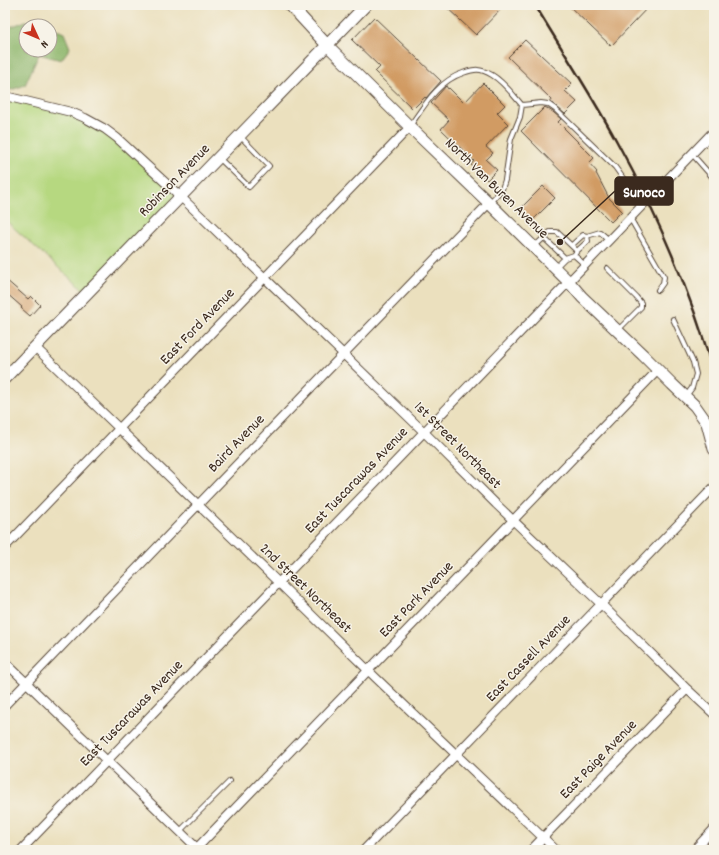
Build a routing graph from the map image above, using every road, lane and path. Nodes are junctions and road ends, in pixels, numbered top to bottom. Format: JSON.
{"nodes":[{"id":1,"x":8,"y":5,"type":"edge"},
{"id":2,"x":290,"y":5,"type":"edge"},
{"id":3,"x":366,"y":5,"type":"edge"},
{"id":4,"x":5,"y":8,"type":"edge"},
{"id":5,"x":327,"y":45,"type":"junction"},
{"id":6,"x":5,"y":96,"type":"edge"},
{"id":7,"x":522,"y":105,"type":"junction"},
{"id":8,"x":410,"y":127,"type":"junction"},
{"id":9,"x":714,"y":132,"type":"edge"},
{"id":10,"x":240,"y":136,"type":"junction"},
{"id":11,"x":692,"y":154,"type":"junction"},
{"id":12,"x":218,"y":158,"type":"junction"},
{"id":13,"x":714,"y":179,"type":"edge"},
{"id":14,"x":181,"y":197,"type":"junction"},
{"id":15,"x":489,"y":203,"type":"junction"},
{"id":16,"x":640,"y":208,"type":"junction"},
{"id":17,"x":630,"y":218,"type":"junction"},
{"id":18,"x":587,"y":236,"type":"junction"},
{"id":19,"x":544,"y":238,"type":"junction"},
{"id":20,"x":609,"y":240,"type":"junction"},
{"id":21,"x":572,"y":245,"type":"junction"},
{"id":22,"x":534,"y":247,"type":"junction"},
{"id":23,"x":577,"y":251,"type":"junction"},
{"id":24,"x":574,"y":254,"type":"junction"},
{"id":25,"x":565,"y":258,"type":"junction"},
{"id":26,"x":586,"y":265,"type":"junction"},
{"id":27,"x":555,"y":268,"type":"junction"},
{"id":28,"x":606,"y":268,"type":"dead end"},
{"id":29,"x":264,"y":278,"type":"junction"},
{"id":30,"x":569,"y":282,"type":"junction"},
{"id":31,"x":658,"y":290,"type":"dead end"},
{"id":32,"x":673,"y":319,"type":"dead end"},
{"id":33,"x":618,"y":331,"type":"junction"},
{"id":34,"x":35,"y":347,"type":"junction"},
{"id":35,"x":343,"y":354,"type":"junction"},
{"id":36,"x":658,"y":370,"type":"junction"},
{"id":37,"x":5,"y":378,"type":"edge"},
{"id":38,"x":685,"y":396,"type":"junction"},
{"id":39,"x":119,"y":428,"type":"junction"},
{"id":40,"x":424,"y":432,"type":"junction"},
{"id":41,"x":714,"y":449,"type":"edge"},
{"id":42,"x":714,"y":487,"type":"edge"},
{"id":43,"x":198,"y":505,"type":"junction"},
{"id":44,"x":514,"y":520,"type":"junction"},
{"id":45,"x":5,"y":547,"type":"edge"},
{"id":46,"x":279,"y":583,"type":"junction"},
{"id":47,"x":601,"y":604,"type":"junction"},
{"id":48,"x":5,"y":662,"type":"edge"},
{"id":49,"x":368,"y":671,"type":"junction"},
{"id":50,"x":26,"y":683,"type":"junction"},
{"id":51,"x":687,"y":689,"type":"junction"},
{"id":52,"x":5,"y":705,"type":"edge"},
{"id":53,"x":714,"y":714,"type":"edge"},
{"id":54,"x":456,"y":754,"type":"junction"},
{"id":55,"x":107,"y":761,"type":"junction"},
{"id":56,"x":230,"y":781,"type":"dead end"},
{"id":57,"x":714,"y":829,"type":"edge"},
{"id":58,"x":180,"y":832,"type":"junction"},
{"id":59,"x":543,"y":837,"type":"junction"},
{"id":60,"x":197,"y":849,"type":"edge"},
{"id":61,"x":21,"y":850,"type":"edge"},
{"id":62,"x":364,"y":850,"type":"edge"},
{"id":63,"x":531,"y":850,"type":"edge"},
{"id":64,"x":556,"y":850,"type":"edge"},
{"id":65,"x":694,"y":850,"type":"edge"}],
"edges":[{"from":1,"to":4,"type":"lane"},
{"from":2,"to":5,"type":"main road","name":"North Van Buren Avenue"},
{"from":3,"to":5,"type":"main road","name":"Robinson Avenue"},
{"from":5,"to":8,"type":"main road","name":"North Van Buren Avenue"},
{"from":5,"to":10,"type":"main road","name":"Robinson Avenue"},
{"from":6,"to":14,"type":"street","name":"1st Street Northeast"},
{"from":7,"to":8,"type":"lane"},
{"from":7,"to":15,"type":"lane"},
{"from":7,"to":16,"type":"lane"},
{"from":8,"to":15,"type":"main road","name":"North Van Buren Avenue"},
{"from":8,"to":29,"type":"street","name":"East Ford Avenue"},
{"from":9,"to":11,"type":"street","name":"East Tuscarawas Avenue"},
{"from":10,"to":12,"type":"main road","name":"Robinson Avenue"},
{"from":10,"to":12,"type":"lane"},
{"from":11,"to":13,"type":"lane"},
{"from":11,"to":16,"type":"street","name":"East Tuscarawas Avenue"},
{"from":12,"to":14,"type":"main road","name":"Robinson Avenue"},
{"from":14,"to":29,"type":"street","name":"1st Street Northeast"},
{"from":14,"to":34,"type":"main road","name":"Robinson Avenue"},
{"from":15,"to":22,"type":"main road","name":"North Van Buren Avenue"},
{"from":15,"to":35,"type":"street","name":"Baird Avenue"},
{"from":16,"to":17,"type":"street","name":"East Tuscarawas Avenue"},
{"from":17,"to":20,"type":"street","name":"East Tuscarawas Avenue"},
{"from":17,"to":31,"type":"lane"},
{"from":18,"to":20,"type":"lane"},
{"from":18,"to":21,"type":"lane"},
{"from":18,"to":23,"type":"lane"},
{"from":19,"to":21,"type":"lane"},
{"from":19,"to":22,"type":"lane"},
{"from":19,"to":25,"type":"lane"},
{"from":20,"to":26,"type":"street","name":"East Tuscarawas Avenue"},
{"from":21,"to":23,"type":"lane"},
{"from":22,"to":27,"type":"main road","name":"North Van Buren Avenue"},
{"from":23,"to":24,"type":"lane"},
{"from":24,"to":25,"type":"lane"},
{"from":24,"to":26,"type":"lane"},
{"from":25,"to":27,"type":"lane"},
{"from":26,"to":30,"type":"street","name":"East Tuscarawas Avenue"},
{"from":27,"to":30,"type":"main road","name":"North Van Buren Avenue"},
{"from":28,"to":33,"type":"lane"},
{"from":29,"to":35,"type":"street","name":"1st Street Northeast"},
{"from":29,"to":39,"type":"street","name":"East Ford Avenue"},
{"from":30,"to":33,"type":"main road","name":"North Van Buren Avenue"},
{"from":30,"to":40,"type":"street","name":"East Tuscarawas Avenue"},
{"from":32,"to":38,"type":"lane"},
{"from":33,"to":36,"type":"main road","name":"North Van Buren Avenue"},
{"from":34,"to":37,"type":"main road","name":"Robinson Avenue"},
{"from":34,"to":39,"type":"street","name":"2nd Street Northeast"},
{"from":35,"to":40,"type":"street","name":"1st Street Northeast"},
{"from":35,"to":43,"type":"street","name":"Baird Avenue"},
{"from":36,"to":38,"type":"main road","name":"North Van Buren Avenue"},
{"from":36,"to":44,"type":"street","name":"East Park Avenue"},
{"from":38,"to":41,"type":"main road","name":"North Van Buren Avenue"},
{"from":39,"to":43,"type":"street","name":"2nd Street Northeast"},
{"from":39,"to":45,"type":"street","name":"East Ford Avenue"},
{"from":40,"to":44,"type":"street","name":"1st Street Northeast"},
{"from":40,"to":46,"type":"street","name":"East Tuscarawas Avenue"},
{"from":42,"to":47,"type":"street","name":"East Cassell Avenue"},
{"from":43,"to":46,"type":"street","name":"2nd Street Northeast"},
{"from":43,"to":50,"type":"street","name":"Baird Avenue"},
{"from":44,"to":47,"type":"street","name":"1st Street Northeast"},
{"from":44,"to":49,"type":"street","name":"East Park Avenue"},
{"from":46,"to":49,"type":"street","name":"2nd Street Northeast"},
{"from":46,"to":55,"type":"street","name":"East Tuscarawas Avenue"},
{"from":47,"to":51,"type":"street","name":"1st Street Northeast"},
{"from":47,"to":54,"type":"street","name":"East Cassell Avenue"},
{"from":48,"to":50,"type":"street"},
{"from":49,"to":54,"type":"street","name":"2nd Street Northeast"},
{"from":49,"to":60,"type":"street","name":"East Park Avenue"},
{"from":50,"to":52,"type":"street","name":"Baird Avenue"},
{"from":50,"to":55,"type":"street"},
{"from":51,"to":53,"type":"street","name":"1st Street Northeast"},
{"from":51,"to":59,"type":"street","name":"East Paige Avenue"},
{"from":54,"to":59,"type":"street","name":"2nd Street Northeast"},
{"from":54,"to":62,"type":"street","name":"East Cassell Avenue"},
{"from":55,"to":58,"type":"street"},
{"from":55,"to":61,"type":"street","name":"East Tuscarawas Avenue"},
{"from":56,"to":58,"type":"lane"},
{"from":57,"to":65,"type":"street"},
{"from":58,"to":60,"type":"street"},
{"from":59,"to":63,"type":"street","name":"East Paige Avenue"},
{"from":59,"to":64,"type":"street","name":"2nd Street Northeast"}]}
